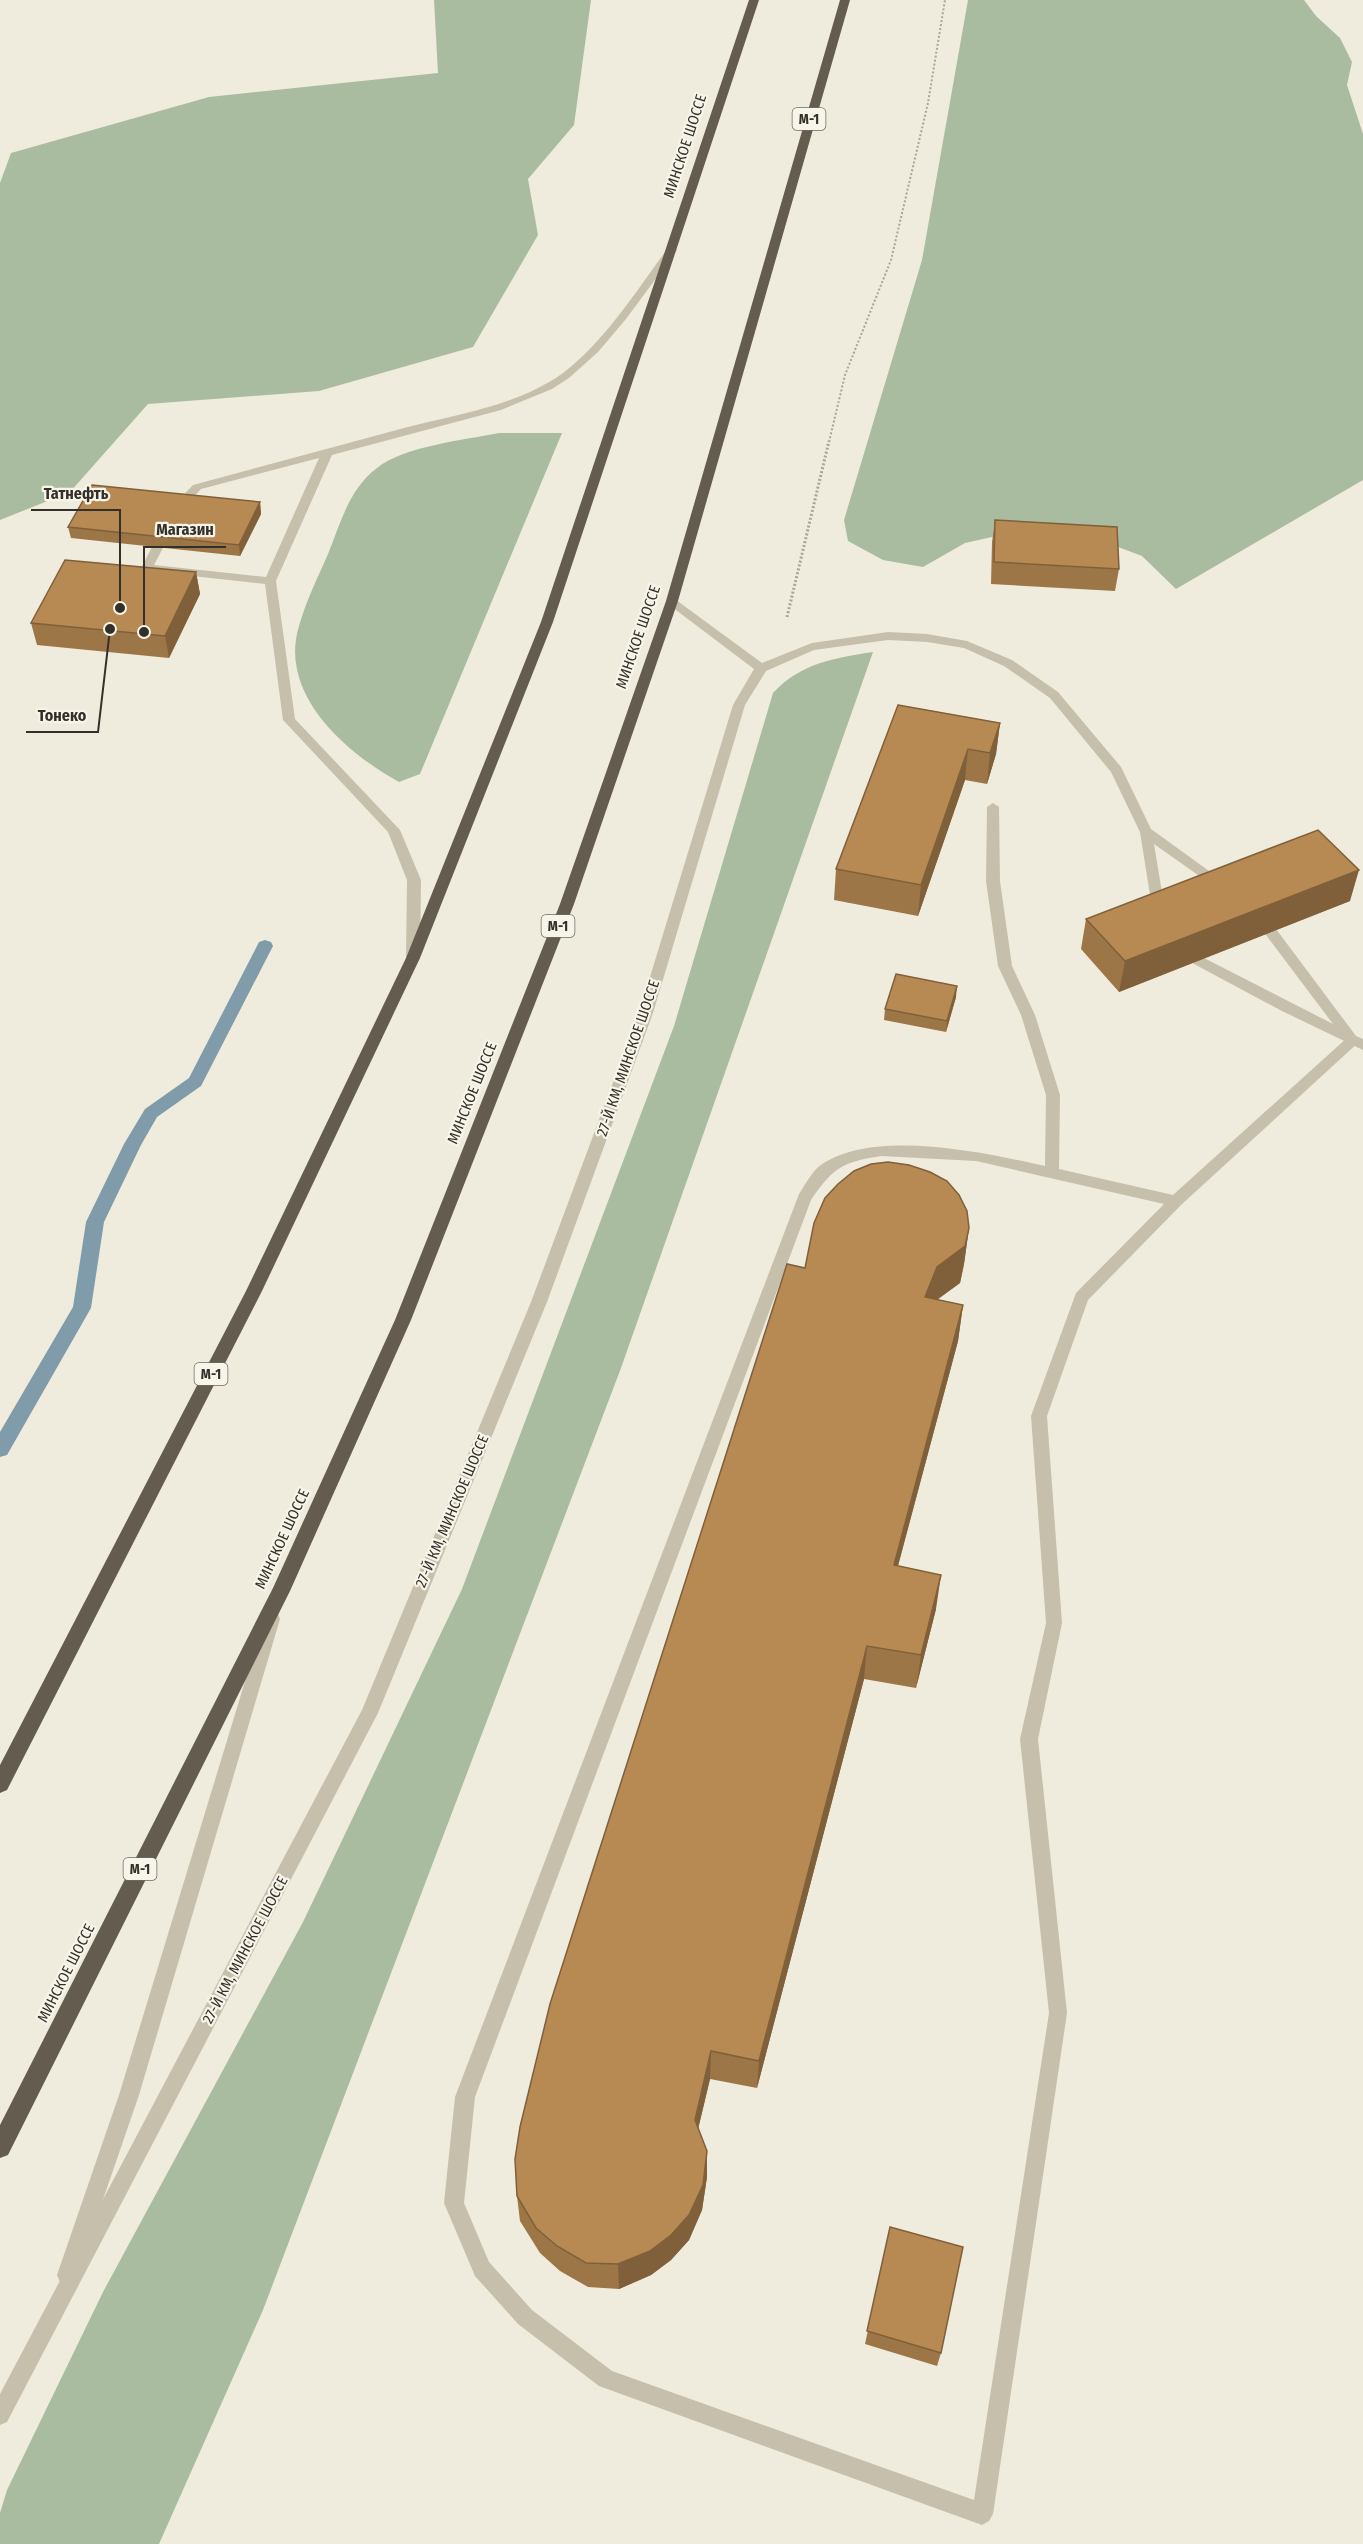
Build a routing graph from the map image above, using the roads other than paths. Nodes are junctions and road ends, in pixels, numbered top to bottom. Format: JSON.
{"nodes":[{"id":1,"x":754,"y":0,"type":"edge"},
{"id":2,"x":845,"y":0,"type":"edge"},
{"id":3,"x":672,"y":250,"type":"junction"},
{"id":4,"x":327,"y":453,"type":"junction"},
{"id":5,"x":270,"y":581,"type":"junction"},
{"id":6,"x":672,"y":601,"type":"junction"},
{"id":7,"x":761,"y":668,"type":"junction"},
{"id":8,"x":993,"y":807,"type":"dead end"},
{"id":9,"x":1146,"y":832,"type":"junction"},
{"id":10,"x":1231,"y":892,"type":"edge"},
{"id":11,"x":1160,"y":919,"type":"edge"},
{"id":12,"x":1271,"y":932,"type":"edge"},
{"id":13,"x":413,"y":958,"type":"junction"},
{"id":14,"x":1199,"y":961,"type":"edge"},
{"id":15,"x":1358,"y":1043,"type":"edge"},
{"id":16,"x":1052,"y":1174,"type":"junction"},
{"id":17,"x":1176,"y":1201,"type":"junction"},
{"id":18,"x":281,"y":1591,"type":"junction"},
{"id":19,"x":0,"y":1784,"type":"edge"},
{"id":20,"x":0,"y":2147,"type":"edge"},
{"id":21,"x":54,"y":2312,"type":"junction"},
{"id":22,"x":0,"y":2415,"type":"edge"}],
"edges":[{"from":1,"to":3,"type":"highway","name":"МИНСКОЕ ШОССЕ","number":"М-1"},
{"from":2,"to":6,"type":"highway","name":"МИНСКОЕ ШОССЕ","number":"М-1"},
{"from":3,"to":4,"type":"street"},
{"from":3,"to":13,"type":"highway","name":"МИНСКОЕ ШОССЕ","number":"М-1"},
{"from":4,"to":5,"type":"street"},
{"from":4,"to":5,"type":"street"},
{"from":5,"to":13,"type":"street"},
{"from":6,"to":7,"type":"street"},
{"from":6,"to":18,"type":"highway","name":"МИНСКОЕ ШОССЕ","number":"М-1"},
{"from":7,"to":9,"type":"street"},
{"from":7,"to":21,"type":"street","name":"27-Й КМ, МИНСКОЕ ШОССЕ"},
{"from":8,"to":16,"type":"street"},
{"from":9,"to":10,"type":"street"},
{"from":9,"to":11,"type":"street"},
{"from":12,"to":15,"type":"street"},
{"from":13,"to":19,"type":"highway","name":"МИНСКОЕ ШОССЕ","number":"М-1"},
{"from":14,"to":15,"type":"street"},
{"from":15,"to":17,"type":"street"},
{"from":16,"to":17,"type":"street"},
{"from":16,"to":17,"type":"street"},
{"from":18,"to":20,"type":"highway","name":"МИНСКОЕ ШОССЕ","number":"М-1"},
{"from":18,"to":21,"type":"street"},
{"from":21,"to":22,"type":"street","name":"27-Й КМ, МИНСКОЕ ШОССЕ"}]}
